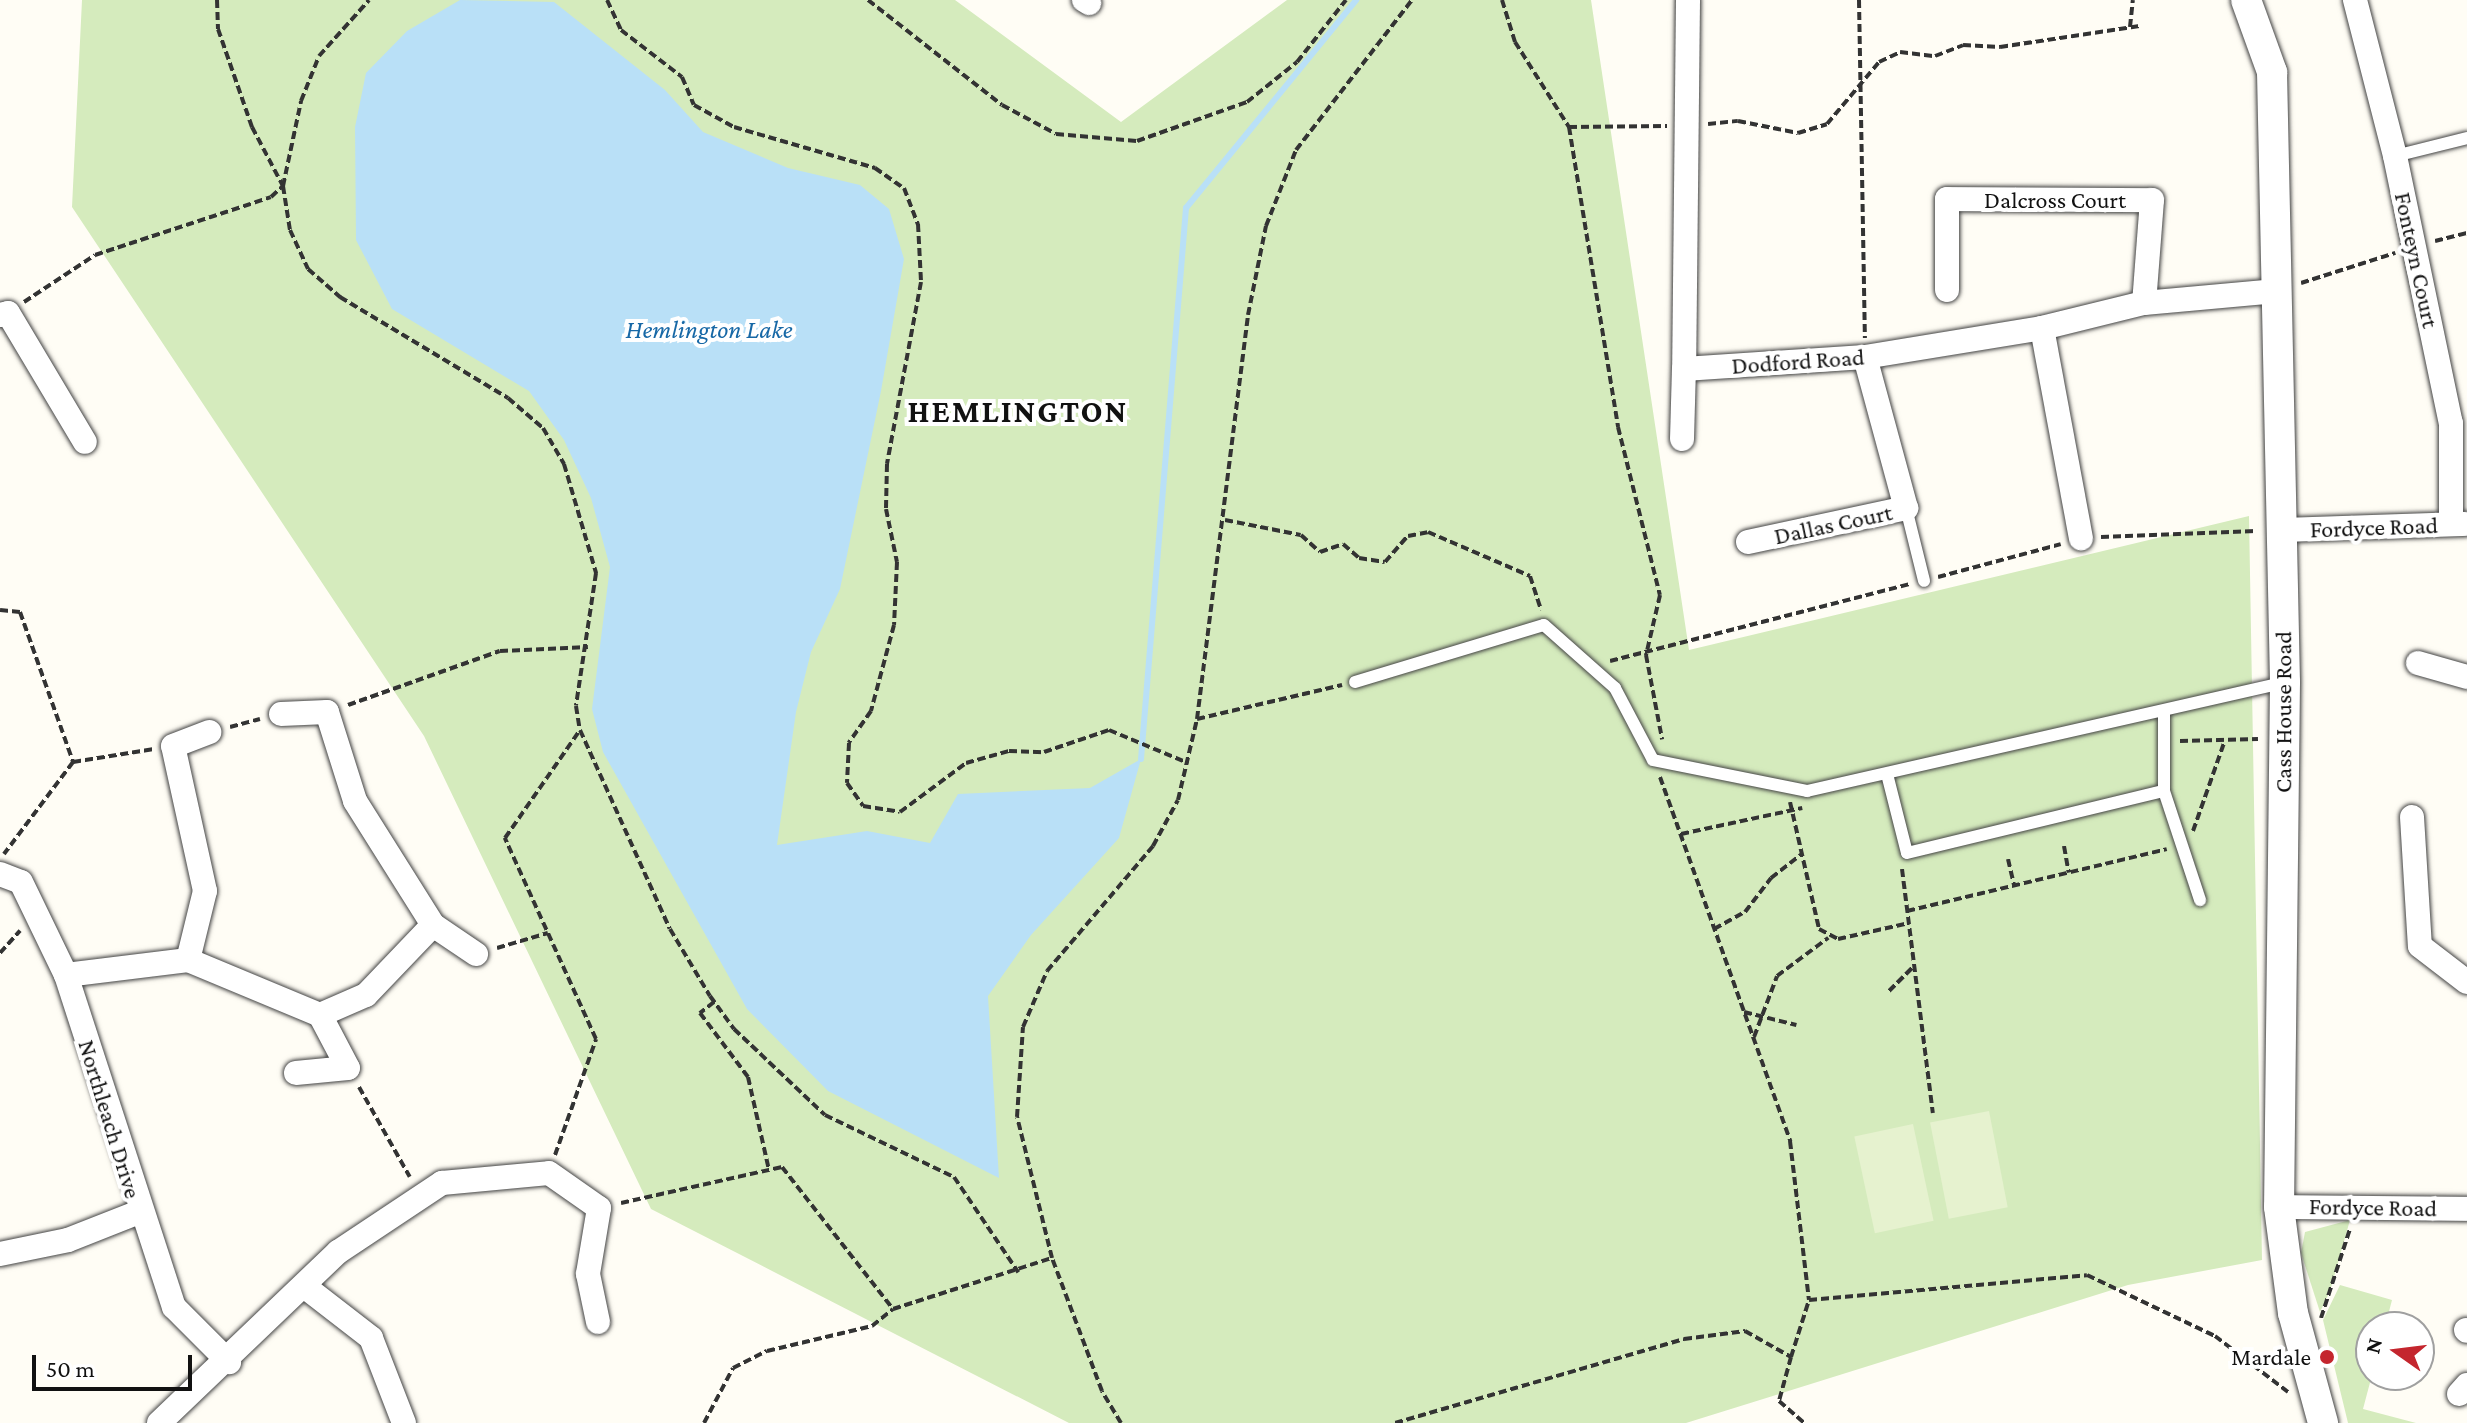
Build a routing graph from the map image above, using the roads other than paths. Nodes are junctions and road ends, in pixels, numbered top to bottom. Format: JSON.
{"nodes":[{"id":1,"x":1688,"y":0,"type":"edge"},
{"id":2,"x":2246,"y":0,"type":"edge"},
{"id":3,"x":2355,"y":0,"type":"edge"},
{"id":4,"x":2467,"y":138,"type":"edge"},
{"id":5,"x":2395,"y":156,"type":"junction"},
{"id":6,"x":1947,"y":290,"type":"dead end"},
{"id":7,"x":2276,"y":291,"type":"junction"},
{"id":8,"x":2144,"y":303,"type":"junction"},
{"id":9,"x":4,"y":314,"type":"edge"},
{"id":10,"x":2042,"y":328,"type":"junction"},
{"id":11,"x":1865,"y":357,"type":"junction"},
{"id":12,"x":1684,"y":369,"type":"junction"},
{"id":13,"x":2459,"y":422,"type":"edge"},
{"id":14,"x":1682,"y":439,"type":"dead end"},
{"id":15,"x":85,"y":442,"type":"dead end"},
{"id":16,"x":1906,"y":508,"type":"junction"},
{"id":17,"x":2459,"y":524,"type":"edge"},
{"id":18,"x":2280,"y":530,"type":"junction"},
{"id":19,"x":2081,"y":538,"type":"dead end"},
{"id":20,"x":1748,"y":542,"type":"dead end"},
{"id":21,"x":1924,"y":581,"type":"dead end"},
{"id":22,"x":2418,"y":663,"type":"dead end"},
{"id":23,"x":2467,"y":677,"type":"edge"},
{"id":24,"x":1355,"y":682,"type":"road end"},
{"id":25,"x":2285,"y":682,"type":"junction"},
{"id":26,"x":2164,"y":711,"type":"junction"},
{"id":27,"x":281,"y":714,"type":"road end"},
{"id":28,"x":209,"y":732,"type":"road end"},
{"id":29,"x":1887,"y":774,"type":"junction"},
{"id":30,"x":2164,"y":791,"type":"junction"},
{"id":31,"x":2412,"y":817,"type":"dead end"},
{"id":32,"x":0,"y":874,"type":"edge"},
{"id":33,"x":2200,"y":900,"type":"dead end"},
{"id":34,"x":433,"y":925,"type":"junction"},
{"id":35,"x":476,"y":954,"type":"road end"},
{"id":36,"x":188,"y":960,"type":"junction"},
{"id":37,"x":66,"y":975,"type":"junction"},
{"id":38,"x":2467,"y":982,"type":"edge"},
{"id":39,"x":320,"y":1015,"type":"junction"},
{"id":40,"x":296,"y":1073,"type":"dead end"},
{"id":41,"x":2279,"y":1207,"type":"junction"},
{"id":42,"x":2467,"y":1209,"type":"edge"},
{"id":43,"x":139,"y":1212,"type":"junction"},
{"id":44,"x":0,"y":1254,"type":"edge"},
{"id":45,"x":304,"y":1286,"type":"junction"},
{"id":46,"x":598,"y":1322,"type":"dead end"},
{"id":47,"x":229,"y":1362,"type":"junction"},
{"id":48,"x":2322,"y":1420,"type":"edge"},
{"id":49,"x":159,"y":1423,"type":"edge"},
{"id":50,"x":404,"y":1423,"type":"edge"}],
"edges":[{"from":1,"to":12,"type":"street"},
{"from":2,"to":7,"type":"street","name":"Cass House Road"},
{"from":3,"to":5,"type":"street","name":"Fonteyn Court"},
{"from":4,"to":5,"type":"lane"},
{"from":5,"to":13,"type":"street","name":"Fonteyn Court"},
{"from":6,"to":8,"type":"street","name":"Dalcross Court"},
{"from":7,"to":8,"type":"street","name":"Dodford Road"},
{"from":7,"to":18,"type":"street","name":"Cass House Road"},
{"from":8,"to":10,"type":"street","name":"Dodford Road"},
{"from":9,"to":15,"type":"street"},
{"from":10,"to":11,"type":"street","name":"Dodford Road"},
{"from":10,"to":19,"type":"street"},
{"from":11,"to":12,"type":"street","name":"Dodford Road"},
{"from":11,"to":16,"type":"street","name":"Dallas Court"},
{"from":12,"to":14,"type":"street"},
{"from":13,"to":17,"type":"street","name":"Fonteyn Court"},
{"from":16,"to":20,"type":"street","name":"Dallas Court"},
{"from":16,"to":21,"type":"lane"},
{"from":17,"to":18,"type":"street","name":"Fordyce Road"},
{"from":18,"to":25,"type":"street","name":"Cass House Road"},
{"from":22,"to":23,"type":"street"},
{"from":24,"to":29,"type":"lane"},
{"from":25,"to":26,"type":"lane"},
{"from":25,"to":41,"type":"street","name":"Cass House Road"},
{"from":26,"to":29,"type":"lane"},
{"from":26,"to":30,"type":"lane"},
{"from":27,"to":34,"type":"street"},
{"from":28,"to":36,"type":"street"},
{"from":29,"to":30,"type":"lane"},
{"from":30,"to":33,"type":"lane"},
{"from":31,"to":38,"type":"street"},
{"from":32,"to":37,"type":"street","name":"Northleach Drive"},
{"from":34,"to":35,"type":"street"},
{"from":34,"to":39,"type":"street"},
{"from":36,"to":37,"type":"street"},
{"from":36,"to":39,"type":"street"},
{"from":37,"to":43,"type":"street","name":"Northleach Drive"},
{"from":39,"to":40,"type":"street"},
{"from":41,"to":42,"type":"street","name":"Fordyce Road"},
{"from":41,"to":48,"type":"street","name":"Cass House Road"},
{"from":43,"to":44,"type":"street"},
{"from":43,"to":47,"type":"street","name":"Northleach Drive"},
{"from":45,"to":46,"type":"street"},
{"from":45,"to":47,"type":"street"},
{"from":45,"to":50,"type":"street"},
{"from":47,"to":49,"type":"street"}]}
